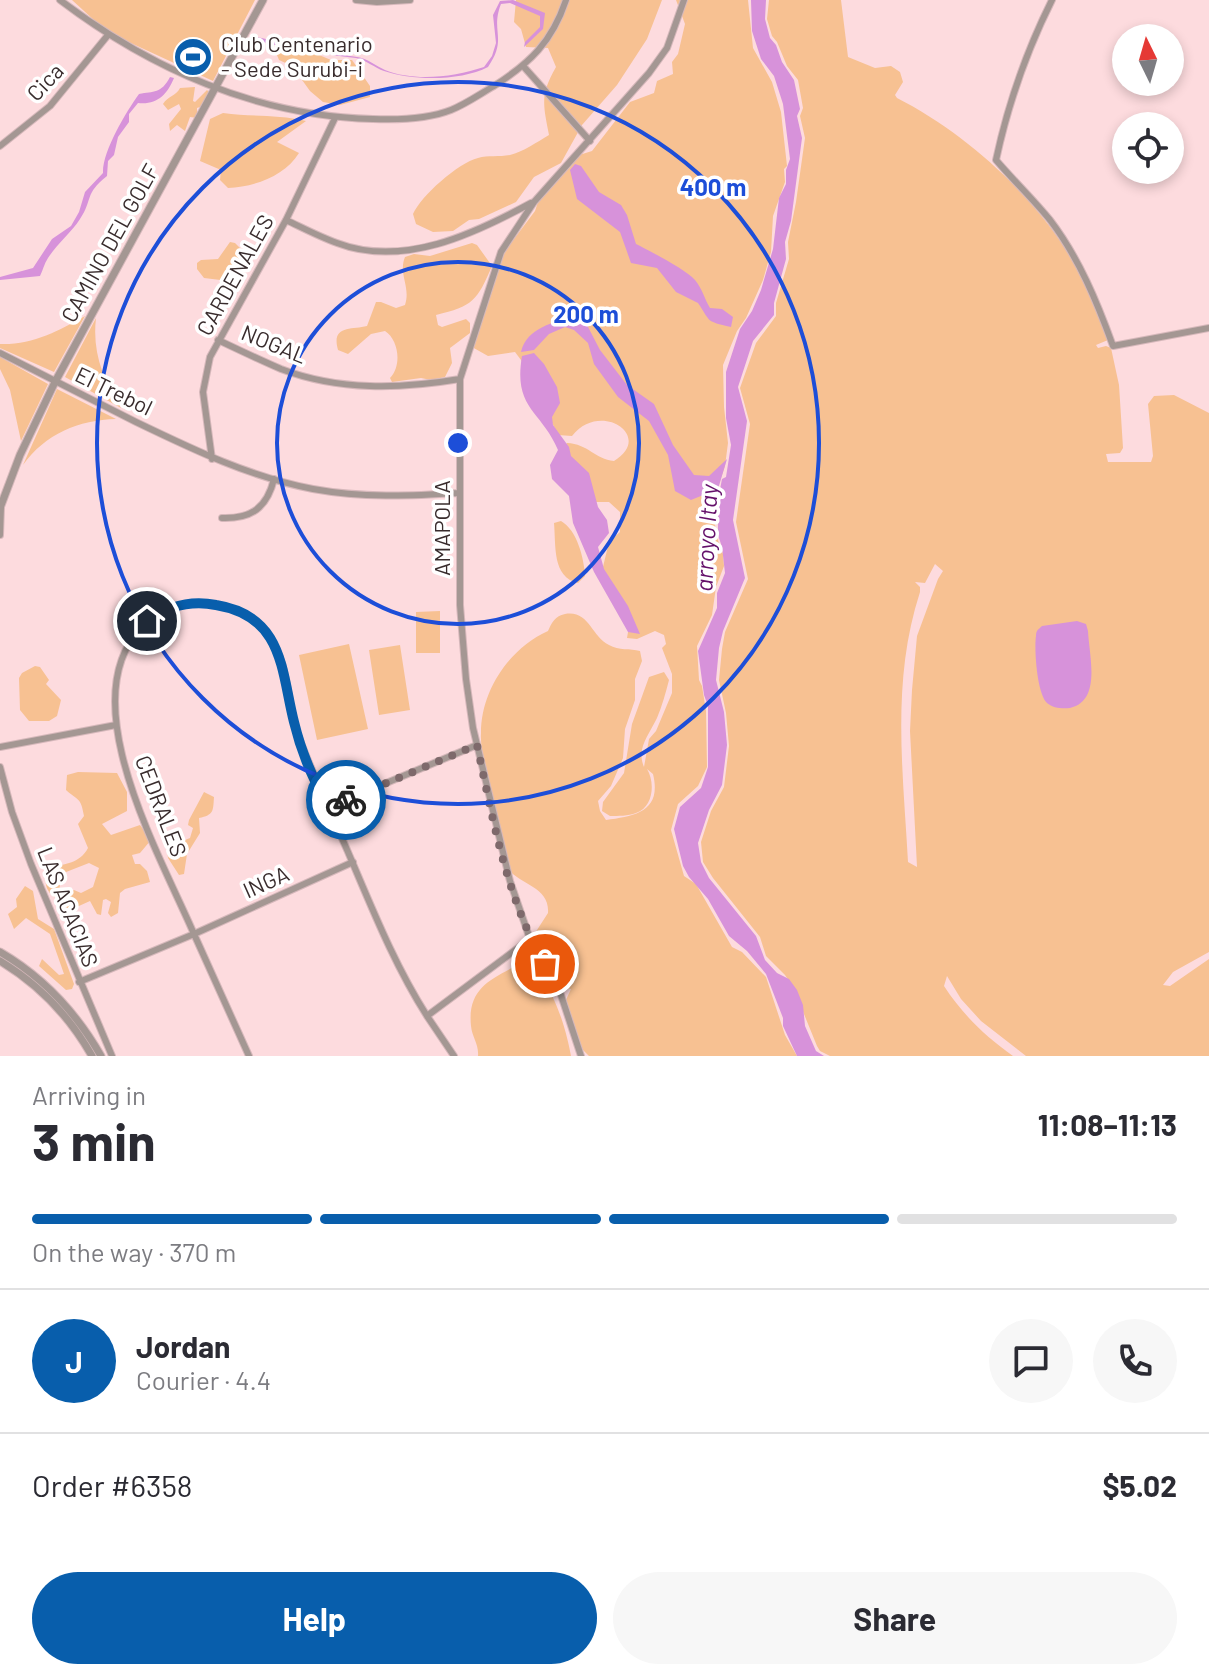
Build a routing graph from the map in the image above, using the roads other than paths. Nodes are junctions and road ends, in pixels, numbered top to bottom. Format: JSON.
{"nodes":[{"id":1,"x":60,"y":0,"type":"edge"},
{"id":2,"x":263,"y":0,"type":"edge"},
{"id":3,"x":356,"y":0,"type":"edge"},
{"id":4,"x":410,"y":0,"type":"edge"},
{"id":5,"x":566,"y":0,"type":"edge"},
{"id":6,"x":684,"y":0,"type":"edge"},
{"id":7,"x":1052,"y":0,"type":"edge"},
{"id":8,"x":108,"y":35,"type":"junction"},
{"id":9,"x":524,"y":67,"type":"junction"},
{"id":10,"x":216,"y":89,"type":"junction"},
{"id":11,"x":335,"y":118,"type":"junction"},
{"id":12,"x":590,"y":141,"type":"junction"},
{"id":13,"x":0,"y":146,"type":"edge"},
{"id":14,"x":534,"y":202,"type":"junction"},
{"id":15,"x":286,"y":220,"type":"junction"},
{"id":16,"x":1209,"y":328,"type":"edge"},
{"id":17,"x":218,"y":340,"type":"junction"},
{"id":18,"x":0,"y":353,"type":"edge"},
{"id":19,"x":460,"y":379,"type":"junction"},
{"id":20,"x":55,"y":382,"type":"junction"},
{"id":21,"x":212,"y":459,"type":"junction"},
{"id":22,"x":274,"y":479,"type":"junction"},
{"id":23,"x":459,"y":493,"type":"junction"},
{"id":24,"x":0,"y":508,"type":"edge"},
{"id":25,"x":222,"y":518,"type":"dead end"},
{"id":26,"x":0,"y":535,"type":"edge"},
{"id":27,"x":116,"y":725,"type":"junction"},
{"id":28,"x":477,"y":745,"type":"junction"},
{"id":29,"x":0,"y":747,"type":"edge"},
{"id":30,"x":0,"y":767,"type":"edge"},
{"id":31,"x":3,"y":793,"type":"edge"},
{"id":32,"x":329,"y":807,"type":"junction"},
{"id":33,"x":353,"y":862,"type":"junction"},
{"id":34,"x":194,"y":934,"type":"junction"},
{"id":35,"x":530,"y":939,"type":"junction"},
{"id":36,"x":0,"y":952,"type":"edge"},
{"id":37,"x":0,"y":961,"type":"edge"},
{"id":38,"x":79,"y":982,"type":"junction"},
{"id":39,"x":427,"y":1016,"type":"junction"},
{"id":40,"x":92,"y":1056,"type":"edge"},
{"id":41,"x":101,"y":1056,"type":"edge"},
{"id":42,"x":112,"y":1056,"type":"edge"},
{"id":43,"x":249,"y":1056,"type":"edge"},
{"id":44,"x":454,"y":1056,"type":"edge"},
{"id":45,"x":581,"y":1056,"type":"edge"}],
"edges":[{"from":1,"to":8,"type":"street"},
{"from":2,"to":10,"type":"street","name":"CAMINO DEL GOLF"},
{"from":3,"to":4,"type":"street"},
{"from":5,"to":9,"type":"street"},
{"from":6,"to":12,"type":"street","name":"AMAPOLA"},
{"from":7,"to":16,"type":"street"},
{"from":8,"to":10,"type":"street"},
{"from":8,"to":13,"type":"street","name":"Cica"},
{"from":9,"to":11,"type":"street"},
{"from":9,"to":12,"type":"street"},
{"from":10,"to":11,"type":"street"},
{"from":10,"to":20,"type":"street","name":"CAMINO DEL GOLF"},
{"from":11,"to":15,"type":"street","name":"CARDENALES"},
{"from":12,"to":14,"type":"street","name":"AMAPOLA"},
{"from":14,"to":15,"type":"street"},
{"from":14,"to":19,"type":"street","name":"AMAPOLA"},
{"from":15,"to":17,"type":"street","name":"CARDENALES"},
{"from":17,"to":19,"type":"street","name":"NOGAL"},
{"from":17,"to":21,"type":"street","name":"CARDENALES"},
{"from":18,"to":20,"type":"street","name":"El Trebol"},
{"from":19,"to":23,"type":"street","name":"AMAPOLA"},
{"from":20,"to":21,"type":"street","name":"El Trebol"},
{"from":20,"to":24,"type":"street","name":"CAMINO DEL GOLF"},
{"from":21,"to":22,"type":"street","name":"El Trebol"},
{"from":22,"to":23,"type":"street","name":"El Trebol"},
{"from":22,"to":25,"type":"street"},
{"from":23,"to":28,"type":"street","name":"AMAPOLA"},
{"from":24,"to":26,"type":"street"},
{"from":27,"to":29,"type":"street"},
{"from":27,"to":32,"type":"street","name":"CEDRALES"},
{"from":27,"to":34,"type":"street","name":"CEDRALES"},
{"from":28,"to":32,"type":"street"},
{"from":28,"to":35,"type":"street","name":"AMAPOLA"},
{"from":30,"to":31,"type":"street","name":"LAS ACACIAS"},
{"from":31,"to":38,"type":"street","name":"LAS ACACIAS"},
{"from":32,"to":33,"type":"street","name":"CEDRALES"},
{"from":33,"to":34,"type":"street","name":"INGA"},
{"from":33,"to":39,"type":"street","name":"CEDRALES"},
{"from":34,"to":38,"type":"street"},
{"from":34,"to":43,"type":"street","name":"CEDRALES"},
{"from":35,"to":39,"type":"street"},
{"from":35,"to":45,"type":"street","name":"AMAPOLA"},
{"from":36,"to":41,"type":"street"},
{"from":37,"to":40,"type":"street"},
{"from":38,"to":42,"type":"street","name":"LAS ACACIAS"},
{"from":39,"to":44,"type":"street","name":"CEDRALES"}]}
